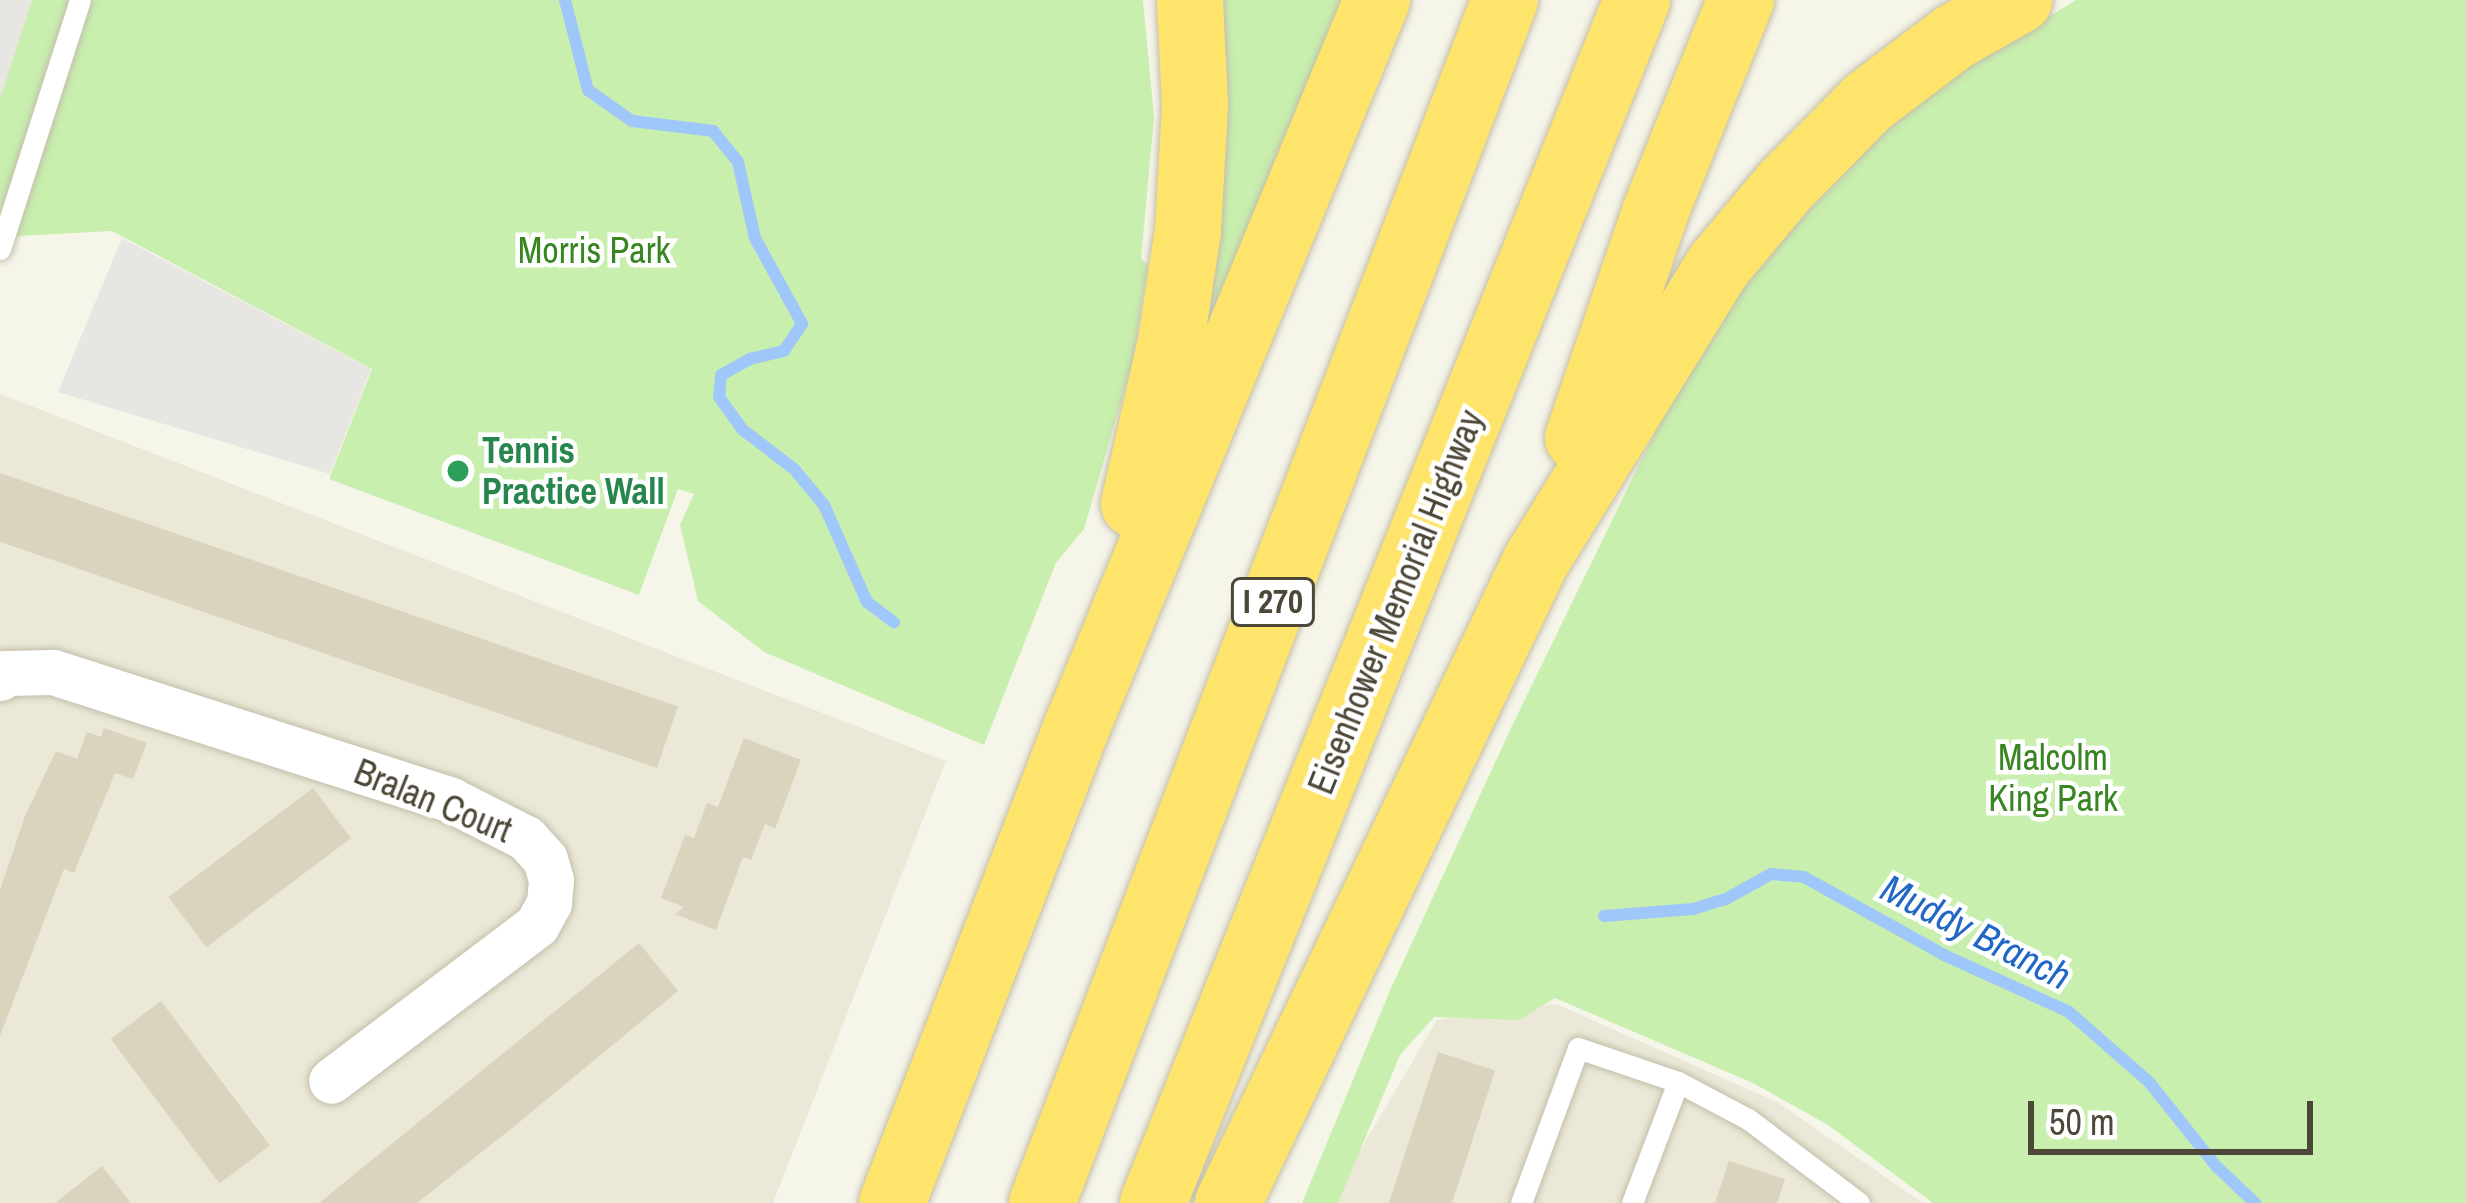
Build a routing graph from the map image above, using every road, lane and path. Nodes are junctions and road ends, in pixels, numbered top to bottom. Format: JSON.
{"nodes":[{"id":1,"x":80,"y":0,"type":"edge"},
{"id":2,"x":1190,"y":0,"type":"edge"},
{"id":3,"x":1377,"y":0,"type":"edge"},
{"id":4,"x":1504,"y":0,"type":"edge"},
{"id":5,"x":1637,"y":0,"type":"edge"},
{"id":6,"x":1741,"y":0,"type":"edge"},
{"id":7,"x":2019,"y":0,"type":"edge"},
{"id":8,"x":0,"y":249,"type":"edge"},
{"id":9,"x":1536,"y":561,"type":"junction"},
{"id":10,"x":0,"y":678,"type":"edge"},
{"id":11,"x":1076,"y":729,"type":"junction"},
{"id":12,"x":331,"y":1081,"type":"dead end"},
{"id":13,"x":1678,"y":1082,"type":"junction"},
{"id":14,"x":892,"y":1203,"type":"edge"},
{"id":15,"x":1042,"y":1203,"type":"edge"},
{"id":16,"x":1153,"y":1203,"type":"edge"},
{"id":17,"x":1228,"y":1203,"type":"edge"},
{"id":18,"x":1521,"y":1203,"type":"edge"},
{"id":19,"x":1632,"y":1203,"type":"edge"},
{"id":20,"x":1859,"y":1203,"type":"edge"}],
"edges":[{"from":1,"to":8,"type":"lane"},
{"from":2,"to":11,"type":"highway"},
{"from":3,"to":11,"type":"highway"},
{"from":4,"to":15,"type":"highway","number":"I 270"},
{"from":5,"to":16,"type":"highway","name":"Eisenhower Memorial Highway"},
{"from":6,"to":9,"type":"highway"},
{"from":7,"to":9,"type":"highway"},
{"from":9,"to":17,"type":"highway"},
{"from":10,"to":12,"type":"street","name":"Bralan Court"},
{"from":11,"to":14,"type":"highway"},
{"from":13,"to":18,"type":"lane"},
{"from":13,"to":19,"type":"lane"},
{"from":13,"to":20,"type":"lane"}]}
